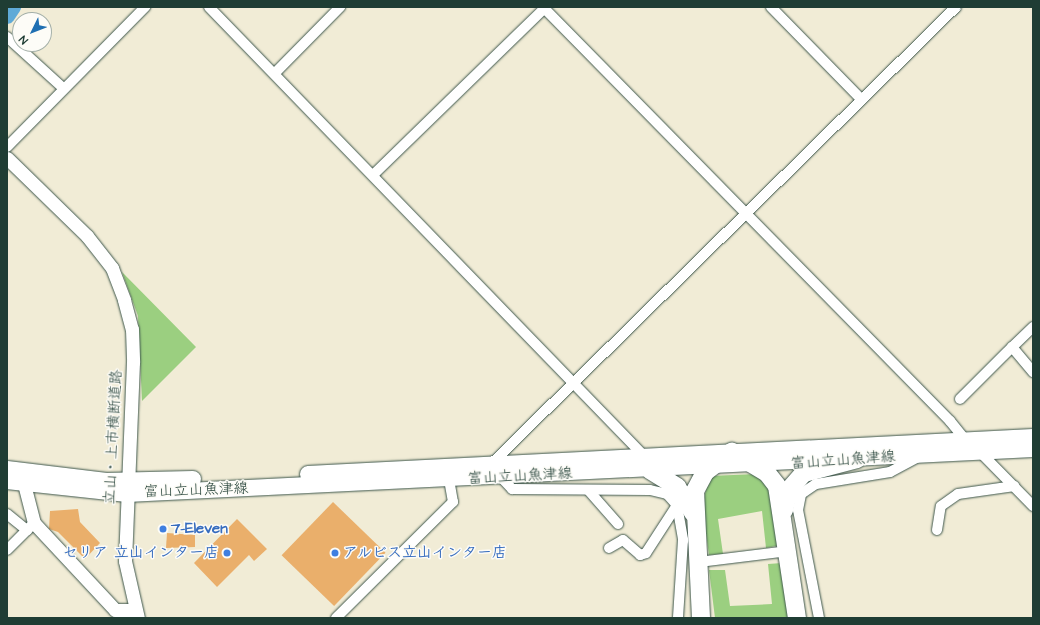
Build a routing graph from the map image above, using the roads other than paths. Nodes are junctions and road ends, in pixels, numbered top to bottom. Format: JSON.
{"nodes":[{"id":1,"x":145,"y":7,"type":"edge"},
{"id":2,"x":209,"y":7,"type":"edge"},
{"id":3,"x":340,"y":7,"type":"edge"},
{"id":4,"x":771,"y":7,"type":"edge"},
{"id":5,"x":956,"y":7,"type":"edge"},
{"id":6,"x":545,"y":8,"type":"edge"},
{"id":7,"x":9,"y":38,"type":"edge"},
{"id":8,"x":275,"y":73,"type":"junction"},
{"id":9,"x":63,"y":88,"type":"junction"},
{"id":10,"x":861,"y":99,"type":"junction"},
{"id":11,"x":7,"y":147,"type":"edge"},
{"id":12,"x":7,"y":158,"type":"edge"},
{"id":13,"x":373,"y":175,"type":"junction"},
{"id":14,"x":747,"y":213,"type":"junction"},
{"id":15,"x":1033,"y":327,"type":"edge"},
{"id":16,"x":1012,"y":347,"type":"junction"},
{"id":17,"x":1033,"y":372,"type":"edge"},
{"id":18,"x":577,"y":382,"type":"junction"},
{"id":19,"x":960,"y":399,"type":"dead end"},
{"id":20,"x":1033,"y":437,"type":"edge"},
{"id":21,"x":966,"y":441,"type":"junction"},
{"id":22,"x":1033,"y":449,"type":"edge"},
{"id":23,"x":732,"y":452,"type":"junction"},
{"id":24,"x":980,"y":452,"type":"junction"},
{"id":25,"x":923,"y":454,"type":"junction"},
{"id":26,"x":857,"y":459,"type":"junction"},
{"id":27,"x":648,"y":463,"type":"junction"},
{"id":28,"x":753,"y":465,"type":"junction"},
{"id":29,"x":712,"y":467,"type":"junction"},
{"id":30,"x":7,"y":469,"type":"edge"},
{"id":31,"x":495,"y":470,"type":"junction"},
{"id":32,"x":449,"y":480,"type":"junction"},
{"id":33,"x":7,"y":481,"type":"edge"},
{"id":34,"x":24,"y":484,"type":"junction"},
{"id":35,"x":1014,"y":486,"type":"junction"},
{"id":36,"x":128,"y":487,"type":"junction"},
{"id":37,"x":589,"y":491,"type":"junction"},
{"id":38,"x":677,"y":505,"type":"junction"},
{"id":39,"x":1033,"y":506,"type":"edge"},
{"id":40,"x":783,"y":513,"type":"junction"},
{"id":41,"x":7,"y":514,"type":"edge"},
{"id":42,"x":695,"y":518,"type":"junction"},
{"id":43,"x":618,"y":524,"type":"dead end"},
{"id":44,"x":30,"y":526,"type":"junction"},
{"id":45,"x":937,"y":530,"type":"dead end"},
{"id":46,"x":609,"y":548,"type":"dead end"},
{"id":47,"x":7,"y":550,"type":"edge"},
{"id":48,"x":788,"y":551,"type":"junction"},
{"id":49,"x":699,"y":562,"type":"junction"},
{"id":50,"x":136,"y":614,"type":"edge"},
{"id":51,"x":336,"y":618,"type":"edge"},
{"id":52,"x":678,"y":618,"type":"edge"},
{"id":53,"x":701,"y":618,"type":"edge"},
{"id":54,"x":797,"y":618,"type":"edge"},
{"id":55,"x":819,"y":618,"type":"edge"}],
"edges":[{"from":1,"to":9,"type":"street"},
{"from":2,"to":8,"type":"street"},
{"from":3,"to":8,"type":"street"},
{"from":4,"to":10,"type":"street"},
{"from":5,"to":10,"type":"street"},
{"from":6,"to":13,"type":"street"},
{"from":6,"to":14,"type":"street"},
{"from":7,"to":9,"type":"street"},
{"from":8,"to":13,"type":"street"},
{"from":9,"to":11,"type":"street"},
{"from":10,"to":14,"type":"street"},
{"from":12,"to":36,"type":"street","name":"立山・上市横断道路"},
{"from":13,"to":18,"type":"street"},
{"from":14,"to":18,"type":"street"},
{"from":14,"to":21,"type":"street"},
{"from":15,"to":16,"type":"street"},
{"from":16,"to":17,"type":"street"},
{"from":16,"to":19,"type":"street"},
{"from":18,"to":27,"type":"street"},
{"from":18,"to":31,"type":"street"},
{"from":20,"to":21,"type":"main road","name":"富山立山魚津線"},
{"from":21,"to":23,"type":"main road","name":"富山立山魚津線"},
{"from":22,"to":24,"type":"main road","name":"富山立山魚津線"},
{"from":23,"to":27,"type":"main road","name":"富山立山魚津線"},
{"from":23,"to":28,"type":"highway"},
{"from":23,"to":29,"type":"highway"},
{"from":24,"to":25,"type":"main road","name":"富山立山魚津線"},
{"from":24,"to":35,"type":"street"},
{"from":25,"to":26,"type":"main road","name":"富山立山魚津線"},
{"from":25,"to":55,"type":"street"},
{"from":26,"to":28,"type":"main road","name":"富山立山魚津線"},
{"from":26,"to":40,"type":"highway"},
{"from":27,"to":29,"type":"main road","name":"富山立山魚津線"},
{"from":27,"to":31,"type":"main road","name":"富山立山魚津線"},
{"from":27,"to":42,"type":"highway"},
{"from":28,"to":29,"type":"main road","name":"富山立山魚津線"},
{"from":28,"to":40,"type":"highway"},
{"from":29,"to":42,"type":"highway"},
{"from":30,"to":36,"type":"main road","name":"富山立山魚津線"},
{"from":31,"to":32,"type":"main road","name":"富山立山魚津線"},
{"from":31,"to":36,"type":"main road","name":"富山立山魚津線"},
{"from":31,"to":37,"type":"street"},
{"from":32,"to":36,"type":"main road","name":"富山立山魚津線"},
{"from":32,"to":51,"type":"street"},
{"from":33,"to":34,"type":"main road","name":"富山立山魚津線"},
{"from":34,"to":36,"type":"main road","name":"富山立山魚津線"},
{"from":34,"to":44,"type":"street"},
{"from":35,"to":39,"type":"street"},
{"from":35,"to":45,"type":"street"},
{"from":36,"to":50,"type":"street","name":"立山・上市横断道路"},
{"from":37,"to":38,"type":"street"},
{"from":37,"to":43,"type":"street"},
{"from":38,"to":46,"type":"street"},
{"from":38,"to":52,"type":"street"},
{"from":40,"to":48,"type":"highway"},
{"from":41,"to":44,"type":"street"},
{"from":42,"to":49,"type":"highway"},
{"from":44,"to":47,"type":"street"},
{"from":44,"to":50,"type":"street"},
{"from":48,"to":49,"type":"street"},
{"from":48,"to":54,"type":"highway"},
{"from":49,"to":53,"type":"highway"}]}
